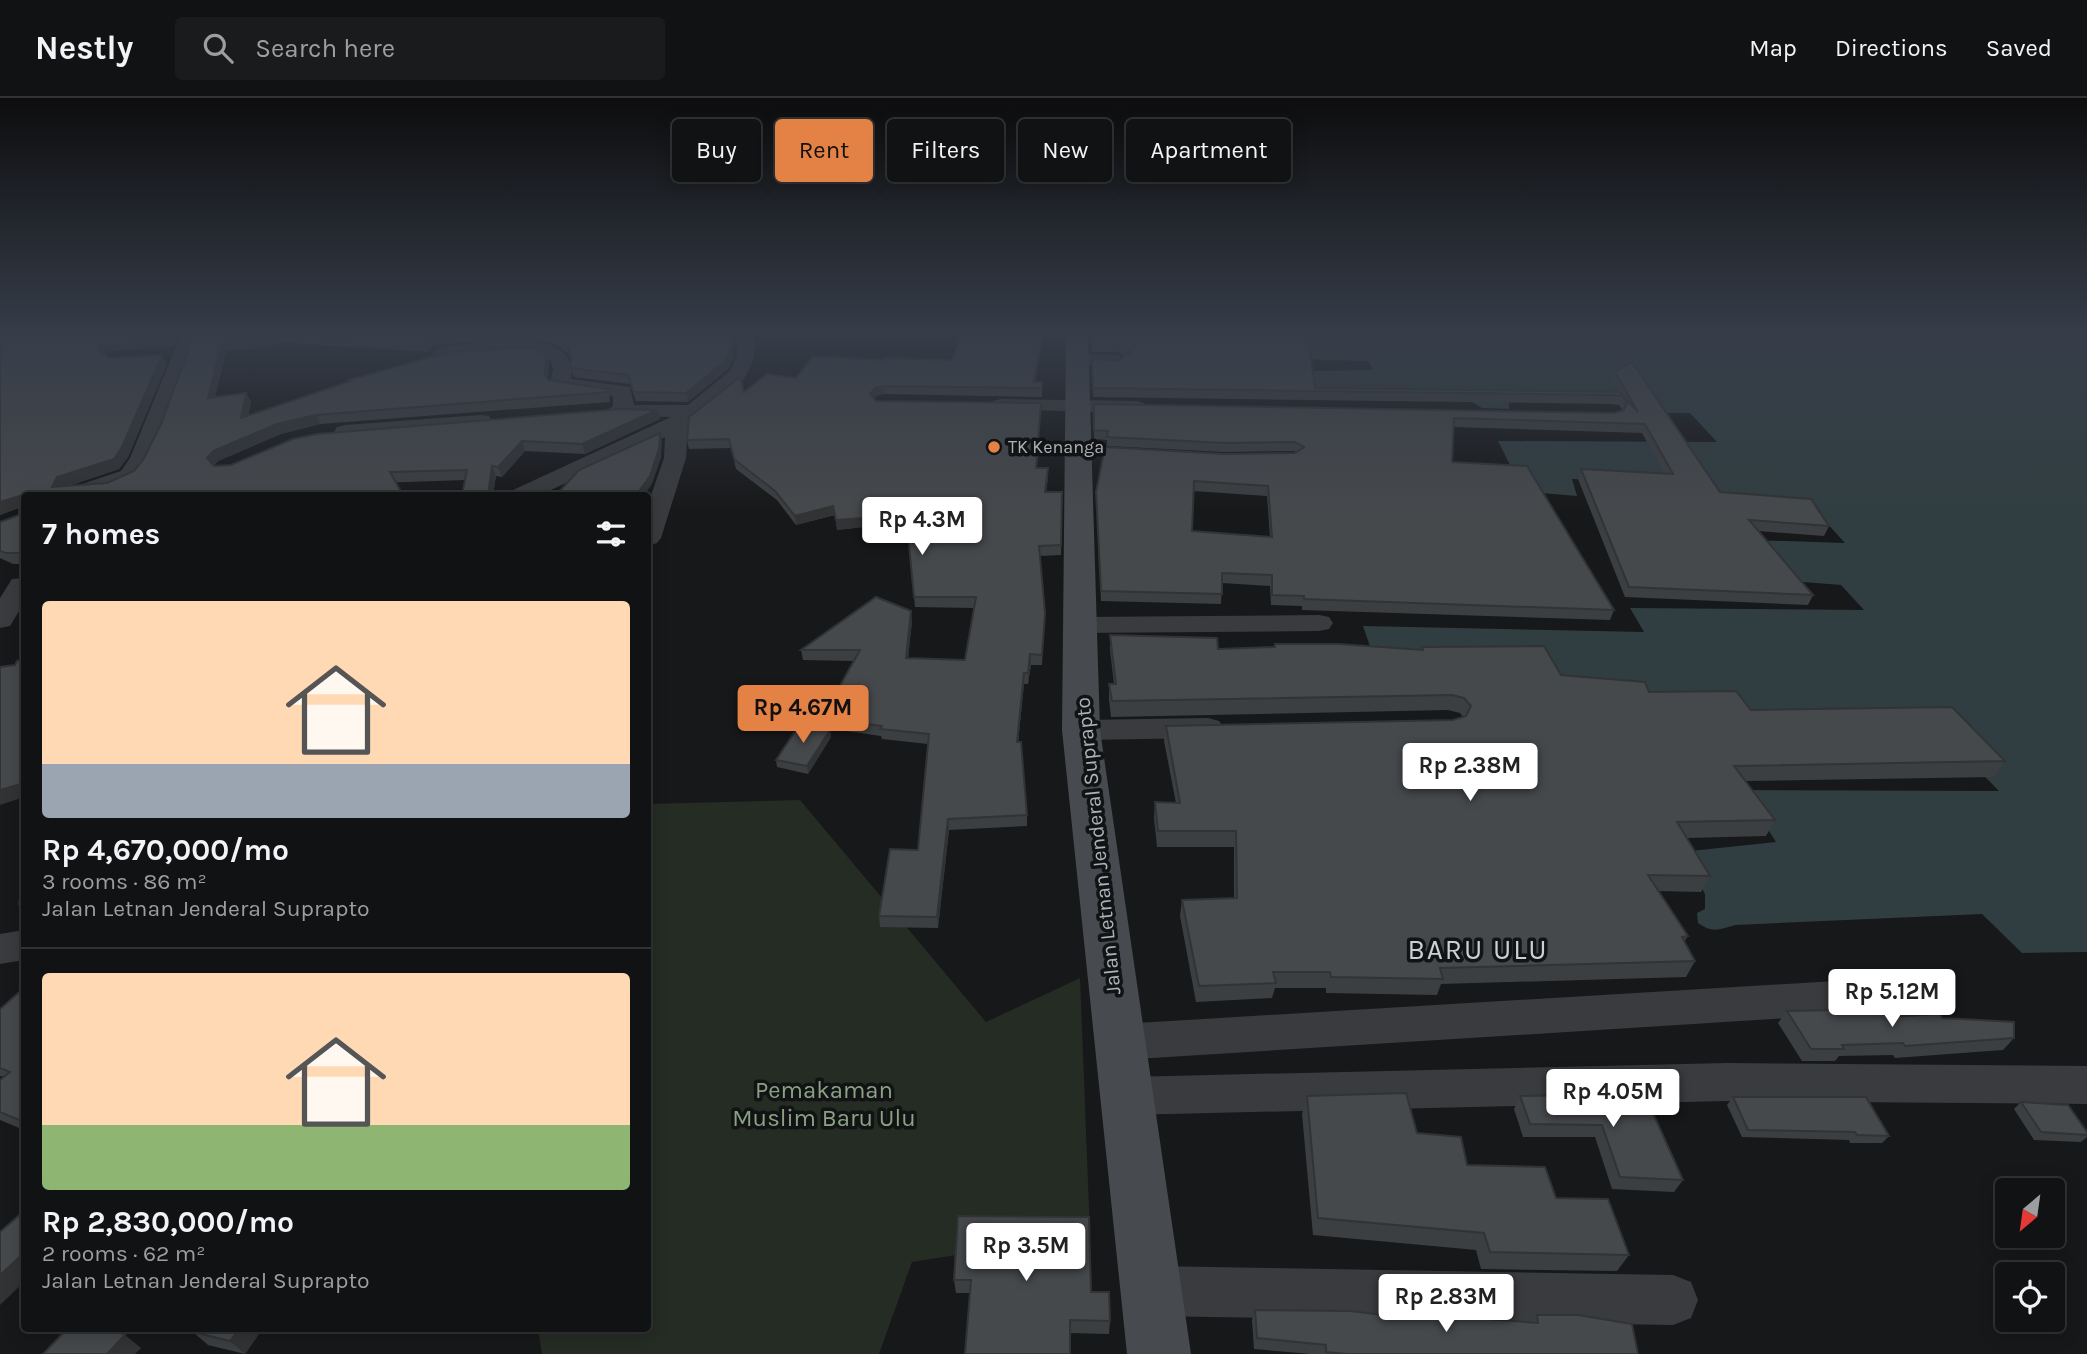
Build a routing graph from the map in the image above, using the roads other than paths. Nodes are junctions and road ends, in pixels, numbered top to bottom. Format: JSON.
{"nodes":[{"id":1,"x":167,"y":394,"type":"edge"},
{"id":2,"x":623,"y":394,"type":"edge"},
{"id":3,"x":717,"y":394,"type":"edge"},
{"id":4,"x":1082,"y":394,"type":"edge"},
{"id":5,"x":981,"y":405,"type":"edge"},
{"id":6,"x":1079,"y":406,"type":"junction"},
{"id":7,"x":1159,"y":408,"type":"edge"},
{"id":8,"x":624,"y":410,"type":"junction"},
{"id":9,"x":601,"y":412,"type":"edge"},
{"id":10,"x":685,"y":417,"type":"junction"},
{"id":11,"x":502,"y":420,"type":"edge"},
{"id":12,"x":321,"y":435,"type":"edge"},
{"id":13,"x":1079,"y":450,"type":"junction"},
{"id":14,"x":1132,"y":453,"type":"edge"},
{"id":15,"x":81,"y":492,"type":"edge"},
{"id":16,"x":527,"y":492,"type":"edge"},
{"id":17,"x":651,"y":529,"type":"edge"},
{"id":18,"x":16,"y":581,"type":"edge"},
{"id":19,"x":0,"y":620,"type":"edge"},
{"id":20,"x":1319,"y":623,"type":"dead end"},
{"id":21,"x":1080,"y":625,"type":"junction"},
{"id":22,"x":1242,"y":727,"type":"edge"},
{"id":23,"x":1081,"y":730,"type":"junction"},
{"id":24,"x":21,"y":945,"type":"edge"},
{"id":25,"x":0,"y":948,"type":"edge"},
{"id":26,"x":1901,"y":994,"type":"dead end"},
{"id":27,"x":1120,"y":1042,"type":"junction"},
{"id":28,"x":2087,"y":1085,"type":"edge"},
{"id":29,"x":1127,"y":1096,"type":"junction"},
{"id":30,"x":1152,"y":1291,"type":"junction"},
{"id":31,"x":1673,"y":1300,"type":"dead end"},
{"id":32,"x":1159,"y":1354,"type":"edge"}],
"edges":[{"from":1,"to":15,"type":"street"},
{"from":2,"to":8,"type":"street"},
{"from":3,"to":10,"type":"street"},
{"from":4,"to":6,"type":"main road","name":"Jalan Letnan Jenderal Suprapto"},
{"from":5,"to":6,"type":"street"},
{"from":6,"to":7,"type":"street"},
{"from":6,"to":13,"type":"main road","name":"Jalan Letnan Jenderal Suprapto"},
{"from":8,"to":9,"type":"street"},
{"from":8,"to":10,"type":"street"},
{"from":10,"to":16,"type":"street"},
{"from":10,"to":17,"type":"street"},
{"from":11,"to":12,"type":"street"},
{"from":13,"to":14,"type":"lane"},
{"from":13,"to":21,"type":"main road","name":"Jalan Letnan Jenderal Suprapto"},
{"from":18,"to":19,"type":"street"},
{"from":20,"to":21,"type":"street"},
{"from":21,"to":23,"type":"main road","name":"Jalan Letnan Jenderal Suprapto"},
{"from":22,"to":23,"type":"street"},
{"from":23,"to":27,"type":"main road","name":"Jalan Letnan Jenderal Suprapto"},
{"from":24,"to":25,"type":"street"},
{"from":26,"to":27,"type":"street"},
{"from":27,"to":29,"type":"main road","name":"Jalan Letnan Jenderal Suprapto"},
{"from":28,"to":29,"type":"street"},
{"from":29,"to":30,"type":"main road","name":"Jalan Letnan Jenderal Suprapto"},
{"from":30,"to":31,"type":"street"},
{"from":30,"to":32,"type":"main road","name":"Jalan Letnan Jenderal Suprapto"}]}
